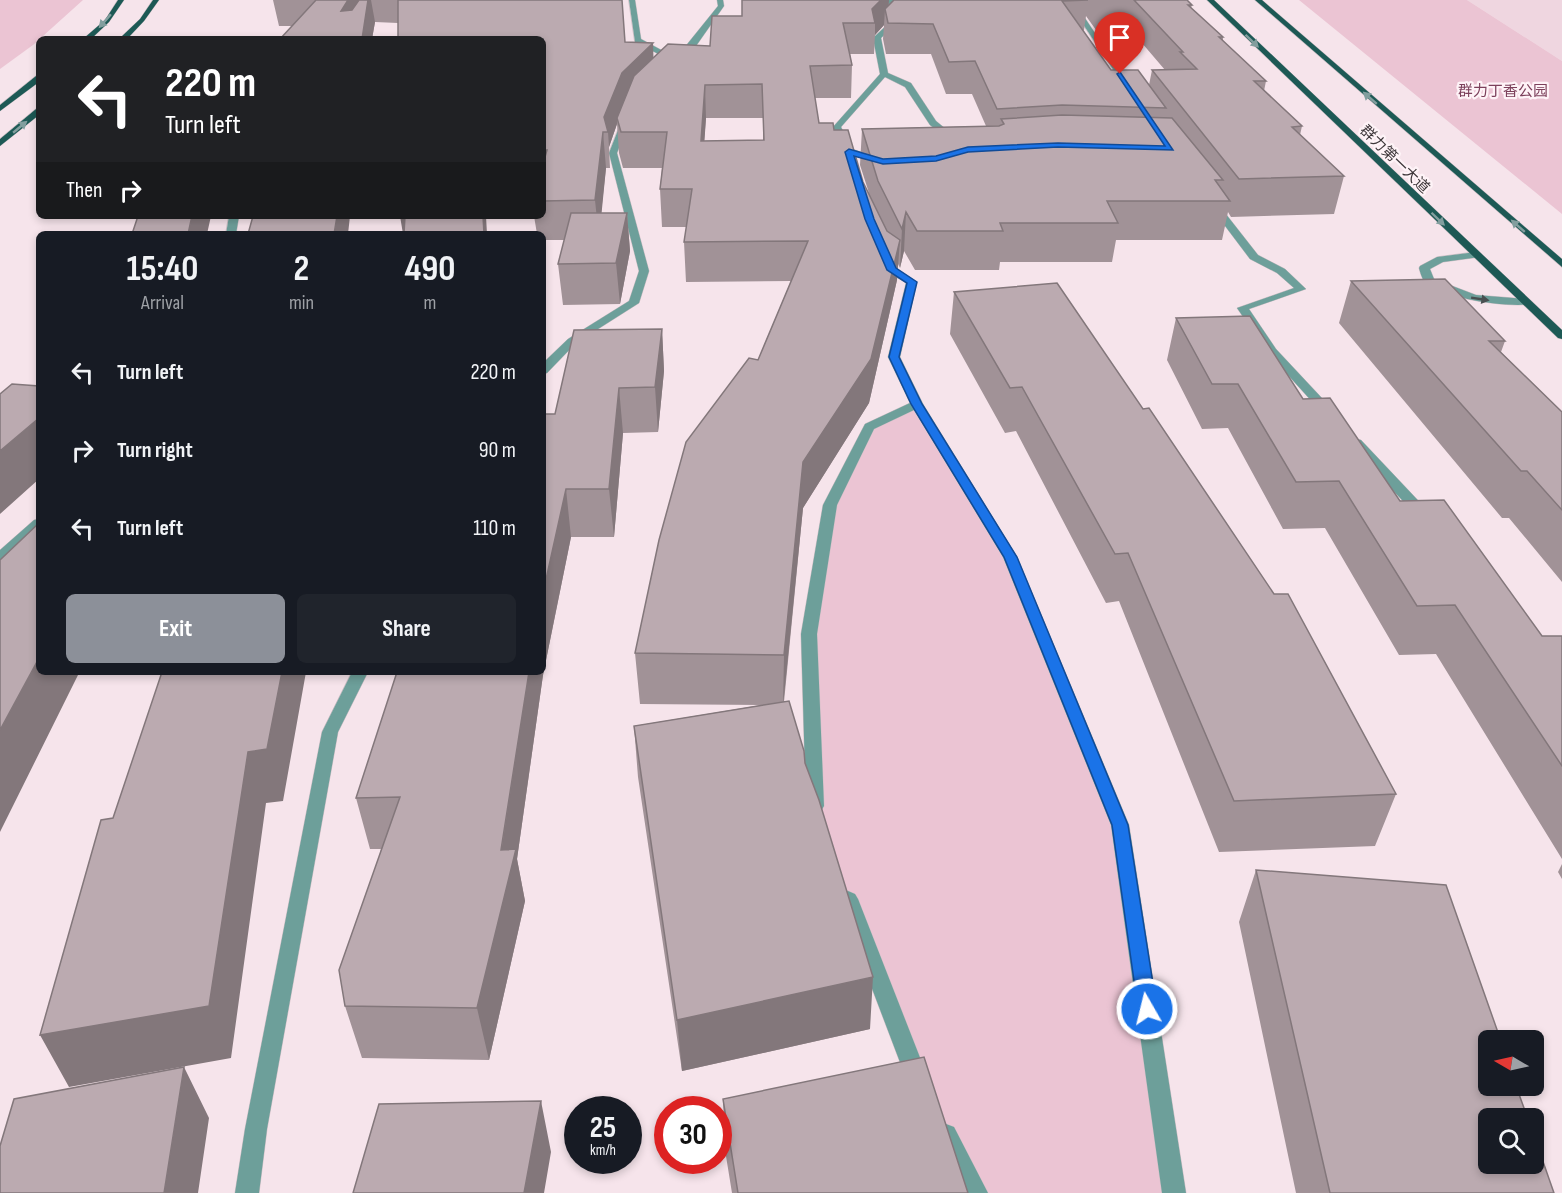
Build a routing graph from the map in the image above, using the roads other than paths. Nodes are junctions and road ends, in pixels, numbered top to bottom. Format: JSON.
{"nodes":[{"id":1,"x":121,"y":0,"type":"edge"},
{"id":2,"x":156,"y":0,"type":"edge"},
{"id":3,"x":632,"y":0,"type":"edge"},
{"id":4,"x":720,"y":0,"type":"edge"},
{"id":5,"x":891,"y":0,"type":"edge"},
{"id":6,"x":1070,"y":0,"type":"edge"},
{"id":7,"x":1210,"y":0,"type":"edge"},
{"id":8,"x":1258,"y":0,"type":"edge"},
{"id":9,"x":90,"y":36,"type":"edge"},
{"id":10,"x":126,"y":36,"type":"edge"},
{"id":11,"x":676,"y":61,"type":"junction"},
{"id":12,"x":669,"y":69,"type":"edge"},
{"id":13,"x":884,"y":74,"type":"junction"},
{"id":14,"x":36,"y":80,"type":"edge"},
{"id":15,"x":1137,"y":99,"type":"edge"},
{"id":16,"x":630,"y":107,"type":"edge"},
{"id":17,"x":0,"y":109,"type":"edge"},
{"id":18,"x":36,"y":113,"type":"edge"},
{"id":19,"x":0,"y":143,"type":"edge"},
{"id":20,"x":959,"y":143,"type":"edge"},
{"id":21,"x":849,"y":152,"type":"junction"},
{"id":22,"x":893,"y":161,"type":"edge"},
{"id":23,"x":852,"y":163,"type":"edge"},
{"id":24,"x":1205,"y":194,"type":"edge"},
{"id":25,"x":883,"y":250,"type":"edge"},
{"id":26,"x":1476,"y":255,"type":"junction"},
{"id":27,"x":1562,"y":264,"type":"edge"},
{"id":28,"x":1526,"y":302,"type":"junction"},
{"id":29,"x":1562,"y":336,"type":"edge"},
{"id":30,"x":546,"y":367,"type":"edge"},
{"id":31,"x":917,"y":404,"type":"junction"},
{"id":32,"x":36,"y":526,"type":"edge"},
{"id":33,"x":1433,"y":526,"type":"edge"},
{"id":34,"x":0,"y":557,"type":"edge"},
{"id":35,"x":358,"y":675,"type":"edge"},
{"id":36,"x":819,"y":825,"type":"edge"},
{"id":37,"x":841,"y":881,"type":"edge"},
{"id":38,"x":924,"y":1092,"type":"edge"},
{"id":39,"x":940,"y":1122,"type":"edge"},
{"id":40,"x":247,"y":1193,"type":"edge"},
{"id":41,"x":976,"y":1193,"type":"edge"},
{"id":42,"x":1174,"y":1193,"type":"edge"}],
"edges":[{"from":1,"to":9,"type":"main road","one_way":true},
{"from":2,"to":10,"type":"main road"},
{"from":3,"to":11,"type":"street"},
{"from":4,"to":11,"type":"street"},
{"from":5,"to":13,"type":"street"},
{"from":6,"to":15,"type":"street"},
{"from":7,"to":26,"type":"main road","name":"群力第一大道","one_way":true},
{"from":27,"to":8,"type":"main road","name":"群力第一大道","one_way":true},
{"from":11,"to":12,"type":"street"},
{"from":13,"to":20,"type":"street"},
{"from":13,"to":21,"type":"street"},
{"from":14,"to":17,"type":"main road"},
{"from":16,"to":30,"type":"street"},
{"from":19,"to":18,"type":"main road","one_way":true},
{"from":21,"to":22,"type":"street"},
{"from":21,"to":23,"type":"street"},
{"from":24,"to":33,"type":"street"},
{"from":25,"to":31,"type":"street"},
{"from":26,"to":28,"type":"main road","name":"群力第一大道"},
{"from":26,"to":28,"type":"street","one_way":true},
{"from":28,"to":29,"type":"main road","name":"群力第一大道"},
{"from":31,"to":36,"type":"street"},
{"from":31,"to":42,"type":"street"},
{"from":32,"to":34,"type":"street"},
{"from":35,"to":40,"type":"street"},
{"from":37,"to":38,"type":"street"},
{"from":39,"to":41,"type":"street"}]}
